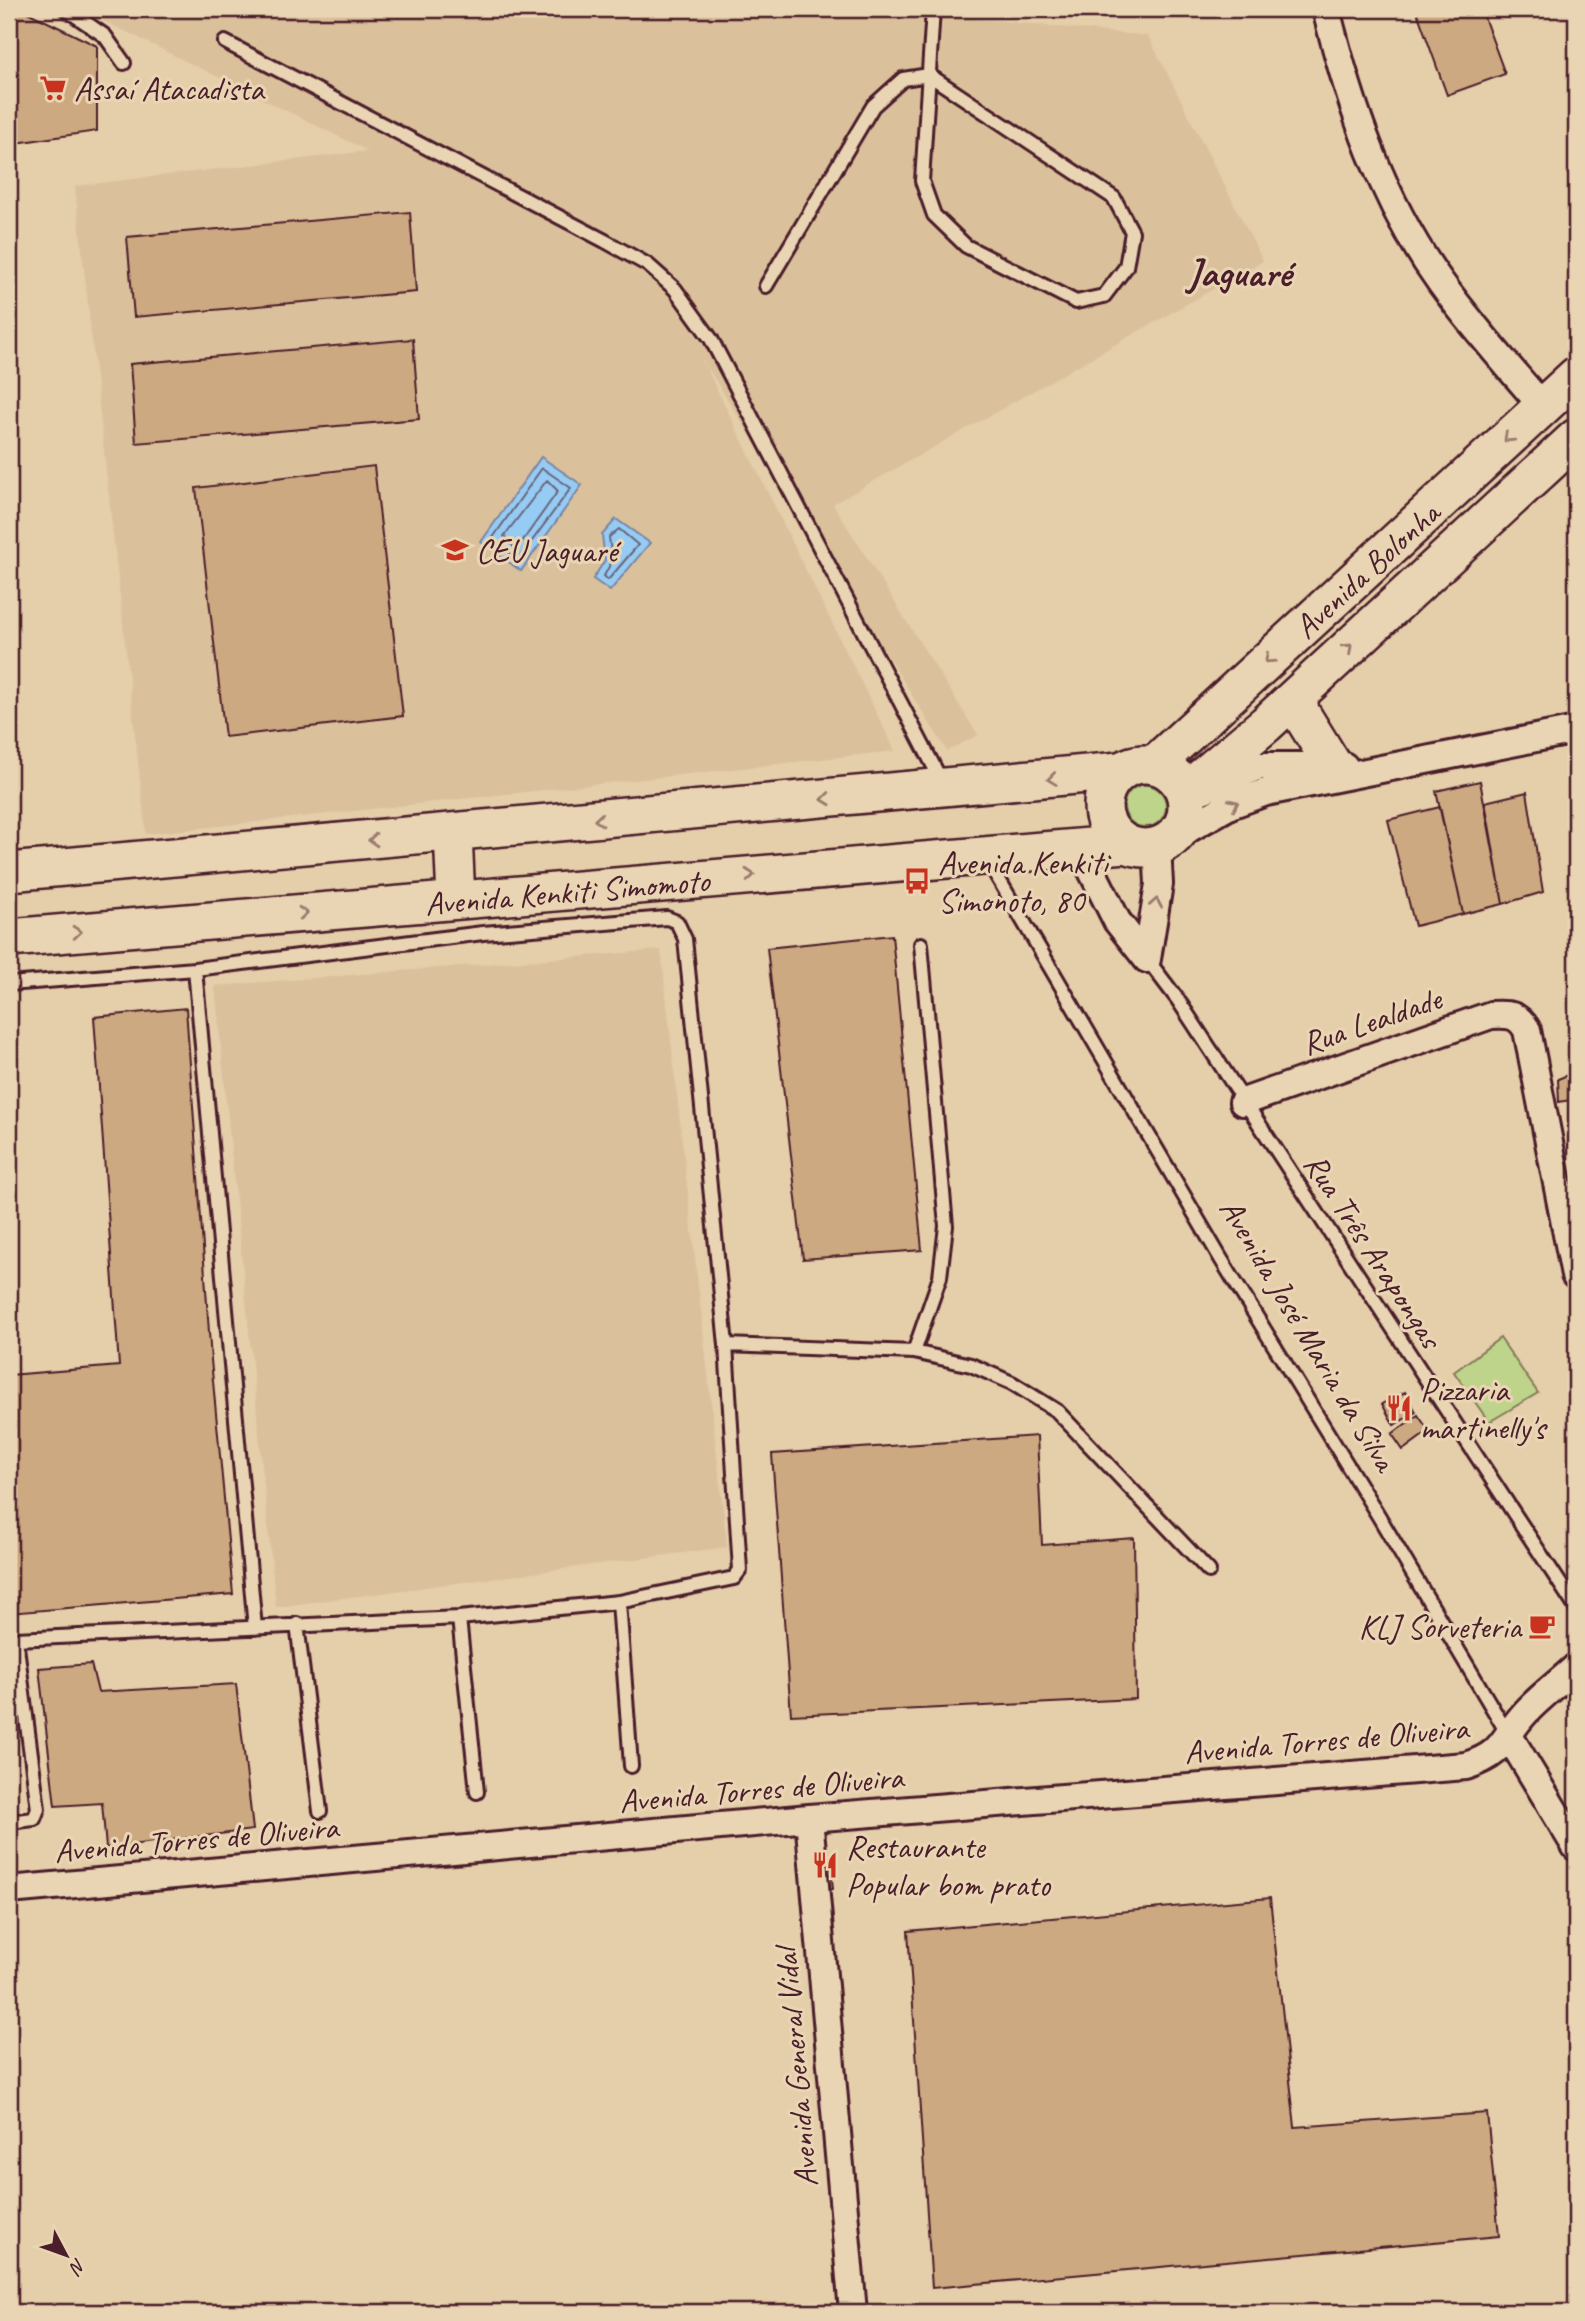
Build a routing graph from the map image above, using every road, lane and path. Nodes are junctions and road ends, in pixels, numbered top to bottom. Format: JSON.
{"nodes":[{"id":1,"x":66,"y":9,"type":"edge"},
{"id":2,"x":933,"y":9,"type":"edge"},
{"id":3,"x":1326,"y":9,"type":"edge"},
{"id":4,"x":225,"y":42,"type":"dead end"},
{"id":5,"x":124,"y":63,"type":"dead end"},
{"id":6,"x":929,"y":75,"type":"junction"},
{"id":7,"x":766,"y":286,"type":"dead end"},
{"id":8,"x":1576,"y":376,"type":"edge"},
{"id":9,"x":1543,"y":407,"type":"junction"},
{"id":10,"x":1576,"y":438,"type":"edge"},
{"id":11,"x":1298,"y":695,"type":"junction"},
{"id":12,"x":1576,"y":730,"type":"edge"},
{"id":13,"x":1332,"y":764,"type":"junction"},
{"id":14,"x":1138,"y":768,"type":"junction"},
{"id":15,"x":1373,"y":771,"type":"junction"},
{"id":16,"x":944,"y":788,"type":"junction"},
{"id":17,"x":1186,"y":795,"type":"junction"},
{"id":18,"x":453,"y":833,"type":"junction"},
{"id":19,"x":1152,"y":842,"type":"junction"},
{"id":20,"x":1080,"y":847,"type":"junction"},
{"id":21,"x":984,"y":855,"type":"junction"},
{"id":22,"x":9,"y":872,"type":"edge"},
{"id":23,"x":456,"y":900,"type":"junction"},
{"id":24,"x":9,"y":938,"type":"edge"},
{"id":25,"x":921,"y":944,"type":"dead end"},
{"id":26,"x":1147,"y":959,"type":"junction"},
{"id":27,"x":195,"y":969,"type":"junction"},
{"id":28,"x":9,"y":984,"type":"edge"},
{"id":29,"x":1243,"y":1102,"type":"junction"},
{"id":30,"x":1574,"y":1275,"type":"dead end"},
{"id":31,"x":726,"y":1345,"type":"junction"},
{"id":32,"x":914,"y":1352,"type":"junction"},
{"id":33,"x":1209,"y":1571,"type":"dead end"},
{"id":34,"x":619,"y":1602,"type":"junction"},
{"id":35,"x":1576,"y":1608,"type":"edge"},
{"id":36,"x":458,"y":1618,"type":"junction"},
{"id":37,"x":297,"y":1624,"type":"junction"},
{"id":38,"x":255,"y":1628,"type":"junction"},
{"id":39,"x":12,"y":1639,"type":"edge"},
{"id":40,"x":1576,"y":1667,"type":"edge"},
{"id":41,"x":1509,"y":1736,"type":"junction"},
{"id":42,"x":631,"y":1766,"type":"dead end"},
{"id":43,"x":477,"y":1792,"type":"dead end"},
{"id":44,"x":320,"y":1811,"type":"dead end"},
{"id":45,"x":809,"y":1818,"type":"junction"},
{"id":46,"x":9,"y":1822,"type":"edge"},
{"id":47,"x":1576,"y":1847,"type":"edge"},
{"id":48,"x":9,"y":1890,"type":"edge"},
{"id":49,"x":853,"y":2312,"type":"edge"}],
"edges":[{"from":1,"to":5,"type":"lane"},
{"from":2,"to":6,"type":"lane"},
{"from":3,"to":9,"type":"street"},
{"from":4,"to":16,"type":"lane"},
{"from":6,"to":6,"type":"lane"},
{"from":6,"to":7,"type":"lane"},
{"from":8,"to":9,"type":"main road","name":"Avenida Bolonha"},
{"from":9,"to":14,"type":"main road","name":"Avenida Bolonha","one_way":true},
{"from":11,"to":10,"type":"main road","name":"Avenida Bolonha","one_way":true},
{"from":11,"to":13,"type":"main road"},
{"from":11,"to":17,"type":"main road","name":"Avenida Bolonha"},
{"from":12,"to":15,"type":"street"},
{"from":13,"to":15,"type":"street"},
{"from":13,"to":17,"type":"street"},
{"from":14,"to":16,"type":"main road","name":"Avenida Kenkiti Simomoto","one_way":true},
{"from":14,"to":17,"type":"main road"},
{"from":14,"to":19,"type":"main road"},
{"from":19,"to":15,"type":"street","one_way":true},
{"from":16,"to":18,"type":"main road","name":"Avenida Kenkiti Simomoto","one_way":true},
{"from":17,"to":19,"type":"main road"},
{"from":18,"to":22,"type":"main road","name":"Avenida Kenkiti Simomoto","one_way":true},
{"from":18,"to":23,"type":"main road"},
{"from":19,"to":20,"type":"main road","name":"Avenida Kenkiti Simomoto"},
{"from":26,"to":19,"type":"street","one_way":true},
{"from":20,"to":21,"type":"main road","name":"Avenida Kenkiti Simomoto"},
{"from":20,"to":26,"type":"street"},
{"from":23,"to":21,"type":"main road","name":"Avenida Kenkiti Simomoto","one_way":true},
{"from":21,"to":41,"type":"lane","name":"Avenida José Maria da Silva"},
{"from":24,"to":23,"type":"main road","name":"Avenida Kenkiti Simomoto","one_way":true},
{"from":25,"to":32,"type":"lane"},
{"from":26,"to":29,"type":"lane","name":"Rua Três Arapongas"},
{"from":27,"to":28,"type":"lane"},
{"from":27,"to":31,"type":"lane"},
{"from":27,"to":38,"type":"lane"},
{"from":29,"to":30,"type":"street","name":"Rua Lealdade"},
{"from":29,"to":35,"type":"lane","name":"Rua Três Arapongas"},
{"from":31,"to":32,"type":"lane"},
{"from":31,"to":34,"type":"lane"},
{"from":32,"to":33,"type":"lane"},
{"from":34,"to":36,"type":"lane"},
{"from":34,"to":42,"type":"lane"},
{"from":36,"to":37,"type":"lane"},
{"from":36,"to":43,"type":"lane"},
{"from":37,"to":38,"type":"lane"},
{"from":37,"to":44,"type":"lane"},
{"from":38,"to":39,"type":"lane"},
{"from":39,"to":46,"type":"lane"},
{"from":40,"to":41,"type":"street","name":"Avenida Torres de Oliveira"},
{"from":41,"to":45,"type":"street","name":"Avenida Torres de Oliveira"},
{"from":41,"to":47,"type":"street","name":"Avenida José Maria da Silva"},
{"from":45,"to":48,"type":"street","name":"Avenida Torres de Oliveira"},
{"from":45,"to":49,"type":"street","name":"Avenida General Vidal"}]}
